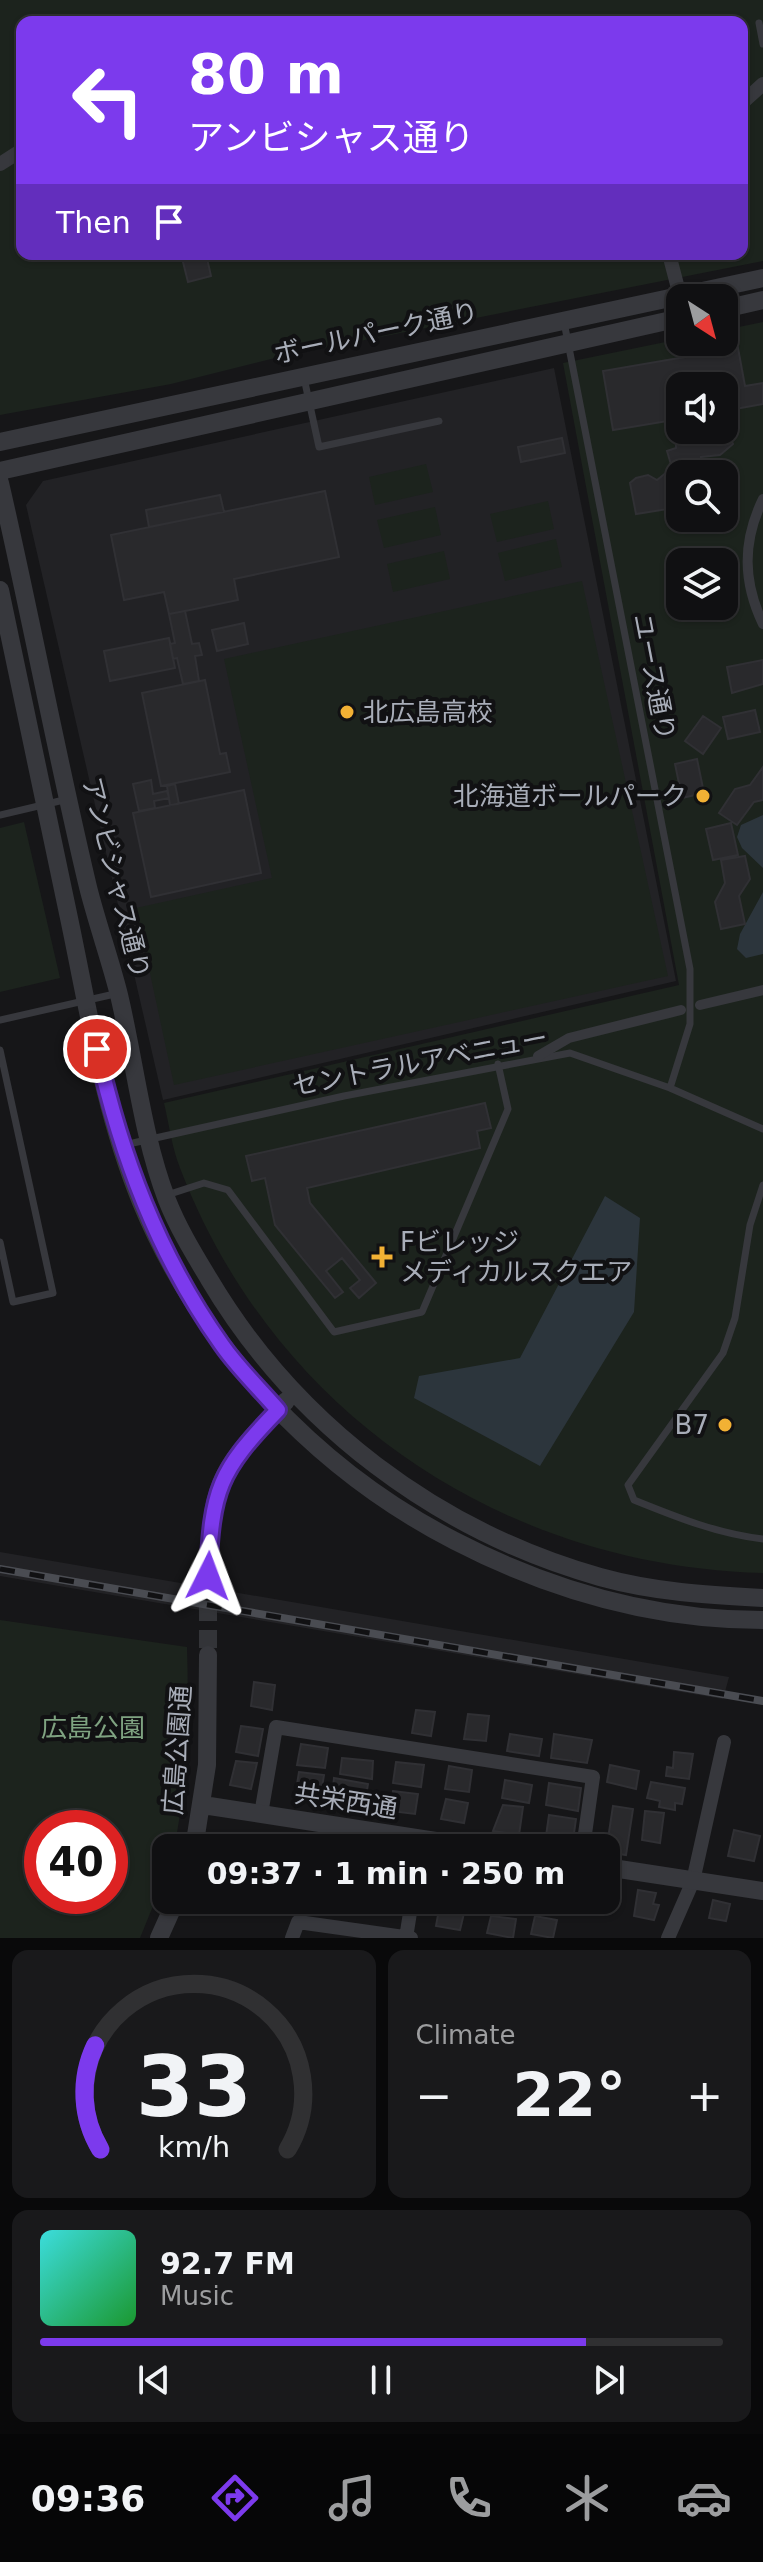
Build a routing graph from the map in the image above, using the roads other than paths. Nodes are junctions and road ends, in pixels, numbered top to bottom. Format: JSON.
{"nodes":[{"id":1,"x":759,"y":23,"type":"dead end"},
{"id":2,"x":763,"y":44,"type":"edge"},
{"id":3,"x":763,"y":84,"type":"edge"},
{"id":4,"x":748,"y":98,"type":"edge"},
{"id":5,"x":671,"y":260,"type":"edge"},
{"id":6,"x":763,"y":278,"type":"edge"},
{"id":7,"x":677,"y":284,"type":"edge"},
{"id":8,"x":735,"y":284,"type":"edge"},
{"id":9,"x":666,"y":299,"type":"edge"},
{"id":10,"x":763,"y":300,"type":"edge"},
{"id":11,"x":738,"y":306,"type":"edge"},
{"id":12,"x":564,"y":320,"type":"junction"},
{"id":13,"x":666,"y":321,"type":"edge"},
{"id":14,"x":568,"y":343,"type":"junction"},
{"id":15,"x":303,"y":375,"type":"junction"},
{"id":16,"x":309,"y":401,"type":"junction"},
{"id":17,"x":439,"y":421,"type":"dead end"},
{"id":18,"x":0,"y":442,"type":"edge"},
{"id":19,"x":0,"y":471,"type":"edge"},
{"id":20,"x":0,"y":483,"type":"edge"},
{"id":21,"x":763,"y":499,"type":"edge"},
{"id":22,"x":0,"y":590,"type":"edge"},
{"id":23,"x":763,"y":624,"type":"edge"},
{"id":24,"x":69,"y":799,"type":"junction"},
{"id":25,"x":45,"y":804,"type":"junction"},
{"id":26,"x":0,"y":815,"type":"edge"},
{"id":27,"x":763,"y":990,"type":"edge"},
{"id":28,"x":119,"y":993,"type":"junction"},
{"id":29,"x":86,"y":999,"type":"junction"},
{"id":30,"x":700,"y":1005,"type":"dead end"},
{"id":31,"x":681,"y":1010,"type":"dead end"},
{"id":32,"x":0,"y":1020,"type":"edge"},
{"id":33,"x":0,"y":1050,"type":"edge"},
{"id":34,"x":538,"y":1056,"type":"junction"},
{"id":35,"x":498,"y":1064,"type":"junction"},
{"id":36,"x":4,"y":1088,"type":"edge"},
{"id":37,"x":670,"y":1088,"type":"junction"},
{"id":38,"x":763,"y":1129,"type":"edge"},
{"id":39,"x":151,"y":1139,"type":"junction"},
{"id":40,"x":122,"y":1145,"type":"junction"},
{"id":41,"x":763,"y":1185,"type":"edge"},
{"id":42,"x":165,"y":1196,"type":"junction"},
{"id":43,"x":0,"y":1242,"type":"edge"},
{"id":44,"x":293,"y":1394,"type":"junction"},
{"id":45,"x":278,"y":1410,"type":"junction"},
{"id":46,"x":763,"y":1539,"type":"edge"},
{"id":47,"x":208,"y":1576,"type":"tunnel mouth"},
{"id":48,"x":763,"y":1598,"type":"edge"},
{"id":49,"x":763,"y":1620,"type":"edge"},
{"id":50,"x":208,"y":1655,"type":"tunnel mouth"},
{"id":51,"x":724,"y":1742,"type":"dead end"},
{"id":52,"x":203,"y":1805,"type":"junction"},
{"id":53,"x":261,"y":1814,"type":"junction"},
{"id":54,"x":197,"y":1834,"type":"edge"},
{"id":55,"x":371,"y":1834,"type":"edge"},
{"id":56,"x":585,"y":1834,"type":"edge"},
{"id":57,"x":620,"y":1869,"type":"edge"},
{"id":58,"x":693,"y":1881,"type":"junction"},
{"id":59,"x":763,"y":1891,"type":"edge"},
{"id":60,"x":170,"y":1914,"type":"edge"},
{"id":61,"x":411,"y":1914,"type":"edge"},
{"id":62,"x":159,"y":1938,"type":"edge"},
{"id":63,"x":292,"y":1938,"type":"edge"},
{"id":64,"x":408,"y":1938,"type":"edge"},
{"id":65,"x":668,"y":1938,"type":"edge"}],
"edges":[{"from":1,"to":2,"type":"lane"},
{"from":3,"to":4,"type":"street"},
{"from":5,"to":7,"type":"street"},
{"from":6,"to":8,"type":"street","name":"ボールパーク通り"},
{"from":9,"to":12,"type":"street","name":"ボールパーク通り"},
{"from":10,"to":11,"type":"street"},
{"from":12,"to":14,"type":"lane","name":"ユース通り"},
{"from":12,"to":15,"type":"street","name":"ボールパーク通り"},
{"from":13,"to":14,"type":"street","name":"ボールパーク通り"},
{"from":14,"to":16,"type":"street","name":"ボールパーク通り"},
{"from":14,"to":37,"type":"lane","name":"ユース通り"},
{"from":15,"to":16,"type":"lane"},
{"from":15,"to":18,"type":"street","name":"ボールパーク通り"},
{"from":16,"to":17,"type":"lane"},
{"from":16,"to":19,"type":"street","name":"ボールパーク通り"},
{"from":20,"to":24,"type":"street","name":"アンビシャス通り"},
{"from":21,"to":23,"type":"street"},
{"from":22,"to":25,"type":"street","name":"アンビシャス通り"},
{"from":24,"to":25,"type":"lane"},
{"from":24,"to":28,"type":"street","name":"アンビシャス通り"},
{"from":25,"to":26,"type":"lane"},
{"from":25,"to":29,"type":"street","name":"アンビシャス通り"},
{"from":27,"to":30,"type":"street"},
{"from":28,"to":29,"type":"lane"},
{"from":28,"to":39,"type":"street","name":"アンビシャス通り"},
{"from":29,"to":32,"type":"lane"},
{"from":29,"to":40,"type":"street","name":"アンビシャス通り"},
{"from":31,"to":34,"type":"street"},
{"from":33,"to":36,"type":"lane"},
{"from":34,"to":35,"type":"lane","name":"セントラルアベニュー"},
{"from":34,"to":37,"type":"lane","name":"セントラルアベニュー"},
{"from":35,"to":39,"type":"lane","name":"セントラルアベニュー"},
{"from":35,"to":42,"type":"lane"},
{"from":36,"to":43,"type":"lane"},
{"from":37,"to":38,"type":"lane","name":"セントラルアベニュー"},
{"from":39,"to":40,"type":"lane","name":"セントラルアベニュー"},
{"from":39,"to":42,"type":"street","name":"アンビシャス通り"},
{"from":40,"to":45,"type":"street","name":"アンビシャス通り"},
{"from":41,"to":46,"type":"lane"},
{"from":42,"to":44,"type":"street","name":"アンビシャス通り"},
{"from":44,"to":45,"type":"street"},
{"from":44,"to":48,"type":"street","name":"アンビシャス通り"},
{"from":45,"to":47,"type":"street"},
{"from":45,"to":49,"type":"street","name":"アンビシャス通り"},
{"from":50,"to":52,"type":"street","name":"広島公園通"},
{"from":51,"to":58,"type":"street"},
{"from":52,"to":53,"type":"street","name":"共栄西通"},
{"from":52,"to":54,"type":"street","name":"広島公園通"},
{"from":53,"to":55,"type":"street","name":"共栄西通"},
{"from":53,"to":56,"type":"street"},
{"from":57,"to":58,"type":"street"},
{"from":58,"to":59,"type":"street"},
{"from":58,"to":65,"type":"street"},
{"from":60,"to":62,"type":"street"},
{"from":61,"to":64,"type":"street"},
{"from":63,"to":64,"type":"street"}]}
